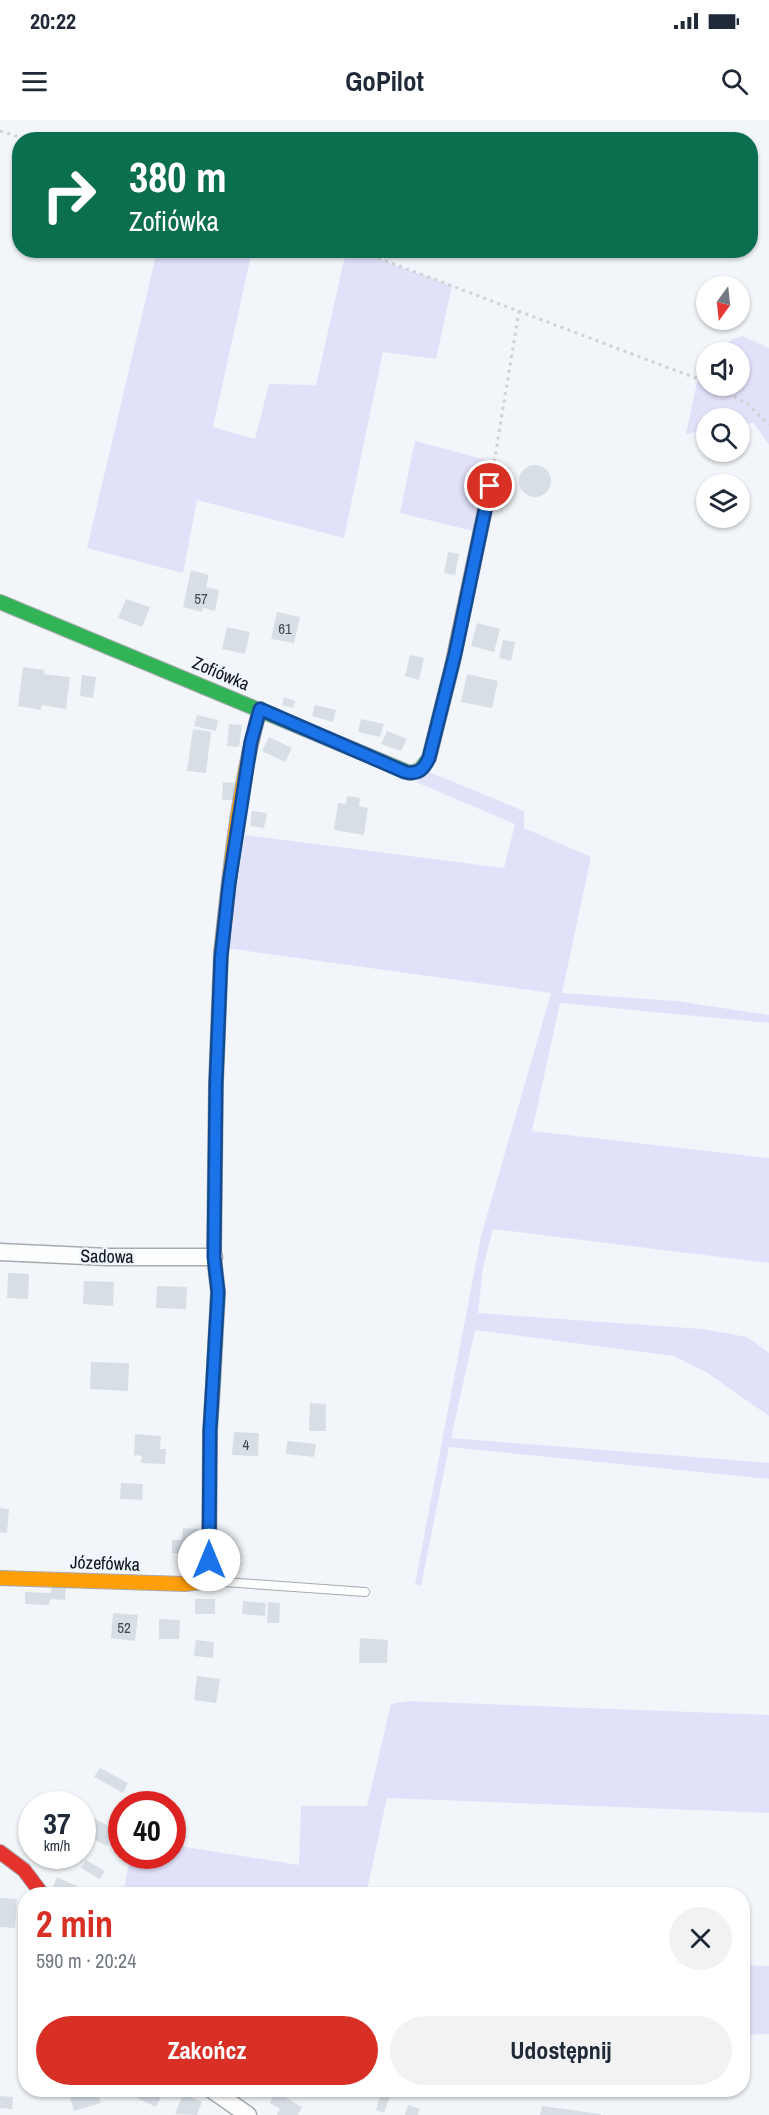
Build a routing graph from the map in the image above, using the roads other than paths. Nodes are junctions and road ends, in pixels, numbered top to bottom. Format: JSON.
{"nodes":[{"id":1,"x":490,"y":486,"type":"road end"},
{"id":2,"x":0,"y":602,"type":"edge"},
{"id":3,"x":260,"y":709,"type":"junction"},
{"id":4,"x":0,"y":1252,"type":"edge"},
{"id":5,"x":214,"y":1257,"type":"junction"},
{"id":6,"x":0,"y":1578,"type":"edge"},
{"id":7,"x":209,"y":1581,"type":"junction"},
{"id":8,"x":365,"y":1592,"type":"dead end"},
{"id":9,"x":0,"y":1852,"type":"edge"},
{"id":10,"x":38,"y":1887,"type":"edge"},
{"id":11,"x":222,"y":2097,"type":"edge"},
{"id":12,"x":248,"y":2115,"type":"edge"}],
"edges":[{"from":1,"to":3,"type":"street","name":"Zofiówka"},
{"from":2,"to":3,"type":"street","name":"Zofiówka"},
{"from":3,"to":5,"type":"street"},
{"from":4,"to":5,"type":"street","name":"Sadowa"},
{"from":5,"to":7,"type":"street"},
{"from":6,"to":7,"type":"street","name":"Józefówka"},
{"from":7,"to":8,"type":"lane"},
{"from":9,"to":10,"type":"street"},
{"from":11,"to":12,"type":"street"}]}
